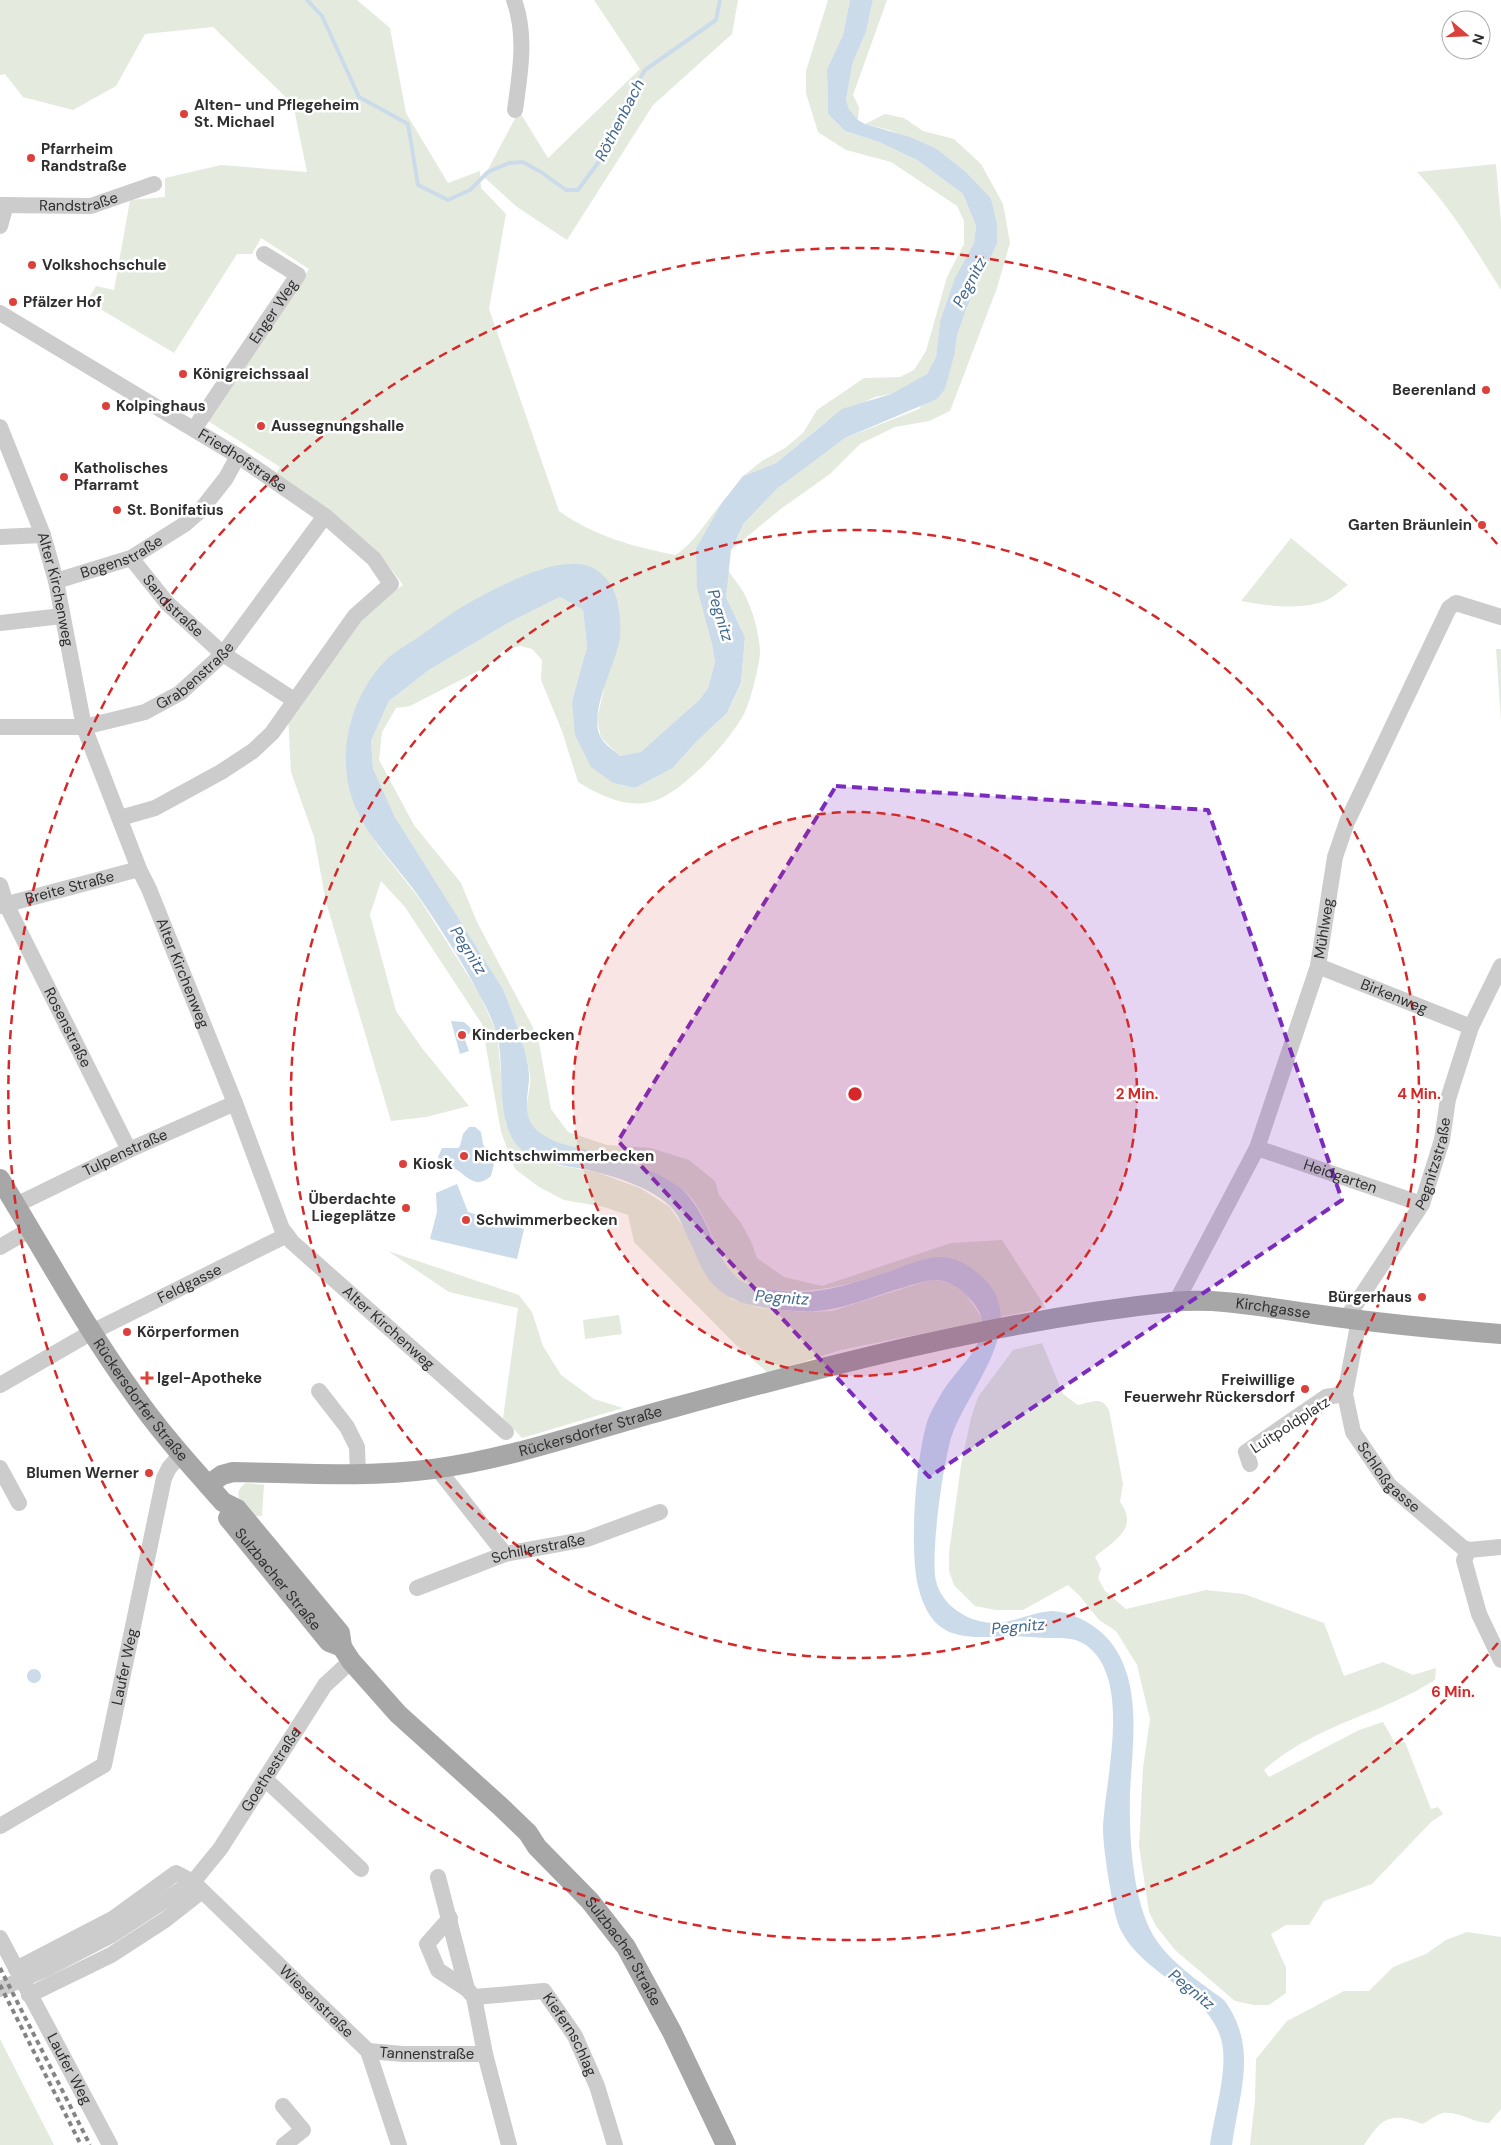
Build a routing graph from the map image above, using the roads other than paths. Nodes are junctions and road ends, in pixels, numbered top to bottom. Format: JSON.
{"nodes":[{"id":1,"x":514,"y":0,"type":"edge"},
{"id":2,"x":515,"y":110,"type":"dead end"},
{"id":3,"x":154,"y":184,"type":"dead end"},
{"id":4,"x":3,"y":205,"type":"edge"},
{"id":5,"x":0,"y":226,"type":"edge"},
{"id":6,"x":264,"y":254,"type":"dead end"},
{"id":7,"x":0,"y":313,"type":"edge"},
{"id":8,"x":0,"y":427,"type":"edge"},
{"id":9,"x":194,"y":429,"type":"junction"},
{"id":10,"x":238,"y":456,"type":"junction"},
{"id":11,"x":325,"y":516,"type":"junction"},
{"id":12,"x":43,"y":534,"type":"junction"},
{"id":13,"x":0,"y":537,"type":"edge"},
{"id":14,"x":131,"y":558,"type":"junction"},
{"id":15,"x":56,"y":581,"type":"junction"},
{"id":16,"x":62,"y":616,"type":"junction"},
{"id":17,"x":1501,"y":617,"type":"edge"},
{"id":18,"x":0,"y":623,"type":"edge"},
{"id":19,"x":223,"y":654,"type":"junction"},
{"id":20,"x":294,"y":700,"type":"junction"},
{"id":21,"x":0,"y":727,"type":"edge"},
{"id":22,"x":84,"y":727,"type":"junction"},
{"id":23,"x":120,"y":818,"type":"junction"},
{"id":24,"x":139,"y":869,"type":"junction"},
{"id":25,"x":0,"y":885,"type":"edge"},
{"id":26,"x":3,"y":905,"type":"edge"},
{"id":27,"x":1318,"y":966,"type":"junction"},
{"id":28,"x":1501,"y":966,"type":"edge"},
{"id":29,"x":1470,"y":1027,"type":"junction"},
{"id":30,"x":235,"y":1104,"type":"junction"},
{"id":31,"x":1257,"y":1148,"type":"junction"},
{"id":32,"x":129,"y":1150,"type":"junction"},
{"id":33,"x":0,"y":1179,"type":"edge"},
{"id":34,"x":1422,"y":1204,"type":"junction"},
{"id":35,"x":16,"y":1205,"type":"junction"},
{"id":36,"x":31,"y":1228,"type":"junction"},
{"id":37,"x":287,"y":1235,"type":"junction"},
{"id":38,"x":0,"y":1246,"type":"edge"},
{"id":39,"x":1176,"y":1302,"type":"junction"},
{"id":40,"x":1352,"y":1319,"type":"junction"},
{"id":41,"x":92,"y":1332,"type":"junction"},
{"id":42,"x":1501,"y":1334,"type":"edge"},
{"id":43,"x":855,"y":1360,"type":"joint"},
{"id":44,"x":0,"y":1385,"type":"edge"},
{"id":45,"x":318,"y":1391,"type":"dead end"},
{"id":46,"x":1345,"y":1394,"type":"junction"},
{"id":47,"x":506,"y":1432,"type":"dead end"},
{"id":48,"x":181,"y":1454,"type":"junction"},
{"id":49,"x":1250,"y":1464,"type":"dead end"},
{"id":50,"x":0,"y":1468,"type":"edge"},
{"id":51,"x":437,"y":1468,"type":"junction"},
{"id":52,"x":358,"y":1475,"type":"junction"},
{"id":53,"x":208,"y":1485,"type":"junction"},
{"id":54,"x":19,"y":1502,"type":"dead end"},
{"id":55,"x":660,"y":1512,"type":"dead end"},
{"id":56,"x":1501,"y":1547,"type":"edge"},
{"id":57,"x":1469,"y":1550,"type":"junction"},
{"id":58,"x":505,"y":1554,"type":"junction"},
{"id":59,"x":416,"y":1588,"type":"dead end"},
{"id":60,"x":347,"y":1654,"type":"junction"},
{"id":61,"x":1501,"y":1660,"type":"edge"},
{"id":62,"x":265,"y":1779,"type":"junction"},
{"id":63,"x":0,"y":1826,"type":"edge"},
{"id":64,"x":361,"y":1869,"type":"dead end"},
{"id":65,"x":438,"y":1877,"type":"dead end"},
{"id":66,"x":197,"y":1887,"type":"junction"},
{"id":67,"x":450,"y":1918,"type":"junction"},
{"id":68,"x":0,"y":1938,"type":"edge"},
{"id":69,"x":16,"y":1969,"type":"junction"},
{"id":70,"x":0,"y":1989,"type":"edge"},
{"id":71,"x":471,"y":1993,"type":"junction"},
{"id":72,"x":29,"y":1996,"type":"junction"},
{"id":73,"x":368,"y":2051,"type":"junction"},
{"id":74,"x":485,"y":2054,"type":"junction"},
{"id":75,"x":283,"y":2106,"type":"dead end"},
{"id":76,"x":110,"y":2145,"type":"edge"},
{"id":77,"x":284,"y":2145,"type":"edge"},
{"id":78,"x":399,"y":2145,"type":"edge"},
{"id":79,"x":509,"y":2145,"type":"edge"},
{"id":80,"x":615,"y":2145,"type":"edge"},
{"id":81,"x":726,"y":2145,"type":"edge"}],
"edges":[{"from":1,"to":2,"type":"street"},
{"from":3,"to":4,"type":"street","name":"Randstraße"},
{"from":4,"to":5,"type":"street"},
{"from":6,"to":9,"type":"street","name":"Enger Weg"},
{"from":7,"to":9,"type":"street","name":"Friedhofstraße"},
{"from":8,"to":12,"type":"street","name":"Alter Kirchenweg"},
{"from":9,"to":10,"type":"street","name":"Friedhofstraße"},
{"from":10,"to":11,"type":"street","name":"Friedhofstraße"},
{"from":10,"to":14,"type":"street","name":"Bogenstraße"},
{"from":11,"to":19,"type":"street","name":"Grabenstraße"},
{"from":11,"to":20,"type":"street","name":"Friedhofstraße"},
{"from":12,"to":13,"type":"street"},
{"from":12,"to":15,"type":"street","name":"Alter Kirchenweg"},
{"from":14,"to":15,"type":"street","name":"Bogenstraße"},
{"from":14,"to":19,"type":"street","name":"Sandstraße"},
{"from":15,"to":16,"type":"street","name":"Alter Kirchenweg"},
{"from":16,"to":18,"type":"street"},
{"from":16,"to":22,"type":"street","name":"Alter Kirchenweg"},
{"from":17,"to":27,"type":"street","name":"Mühlweg"},
{"from":19,"to":20,"type":"street","name":"Sandstraße"},
{"from":19,"to":22,"type":"street","name":"Grabenstraße"},
{"from":20,"to":23,"type":"street"},
{"from":21,"to":22,"type":"street","name":"Grabenstraße"},
{"from":22,"to":23,"type":"street","name":"Alter Kirchenweg"},
{"from":23,"to":24,"type":"street","name":"Alter Kirchenweg"},
{"from":24,"to":26,"type":"street","name":"Breite Straße"},
{"from":24,"to":30,"type":"street","name":"Alter Kirchenweg"},
{"from":25,"to":26,"type":"street"},
{"from":26,"to":32,"type":"street","name":"Rosenstraße"},
{"from":27,"to":29,"type":"street","name":"Birkenweg"},
{"from":27,"to":31,"type":"street","name":"Mühlweg"},
{"from":28,"to":29,"type":"street","name":"Pegnitzstraße"},
{"from":29,"to":34,"type":"street","name":"Pegnitzstraße"},
{"from":30,"to":32,"type":"street","name":"Tulpenstraße"},
{"from":30,"to":37,"type":"street","name":"Alter Kirchenweg"},
{"from":31,"to":34,"type":"street","name":"Heidgarten"},
{"from":31,"to":39,"type":"street","name":"Mühlweg"},
{"from":32,"to":35,"type":"street","name":"Tulpenstraße"},
{"from":33,"to":35,"type":"main road","name":"Rückersdorfer Straße"},
{"from":34,"to":40,"type":"street","name":"Pegnitzstraße"},
{"from":35,"to":36,"type":"main road","name":"Rückersdorfer Straße"},
{"from":36,"to":38,"type":"street"},
{"from":36,"to":41,"type":"main road","name":"Rückersdorfer Straße"},
{"from":37,"to":41,"type":"street","name":"Feldgasse"},
{"from":37,"to":47,"type":"street","name":"Alter Kirchenweg"},
{"from":39,"to":40,"type":"main road","name":"Kirchgasse"},
{"from":39,"to":43,"type":"main road","name":"Kirchgasse"},
{"from":40,"to":42,"type":"main road","name":"Kirchgasse"},
{"from":40,"to":46,"type":"street","name":"Schloßgasse"},
{"from":41,"to":44,"type":"street","name":"Feldgasse"},
{"from":41,"to":48,"type":"main road","name":"Rückersdorfer Straße"},
{"from":43,"to":51,"type":"main road","name":"Rückersdorfer Straße"},
{"from":45,"to":52,"type":"street"},
{"from":46,"to":49,"type":"street","name":"Luitpoldplatz"},
{"from":46,"to":57,"type":"street","name":"Schloßgasse"},
{"from":48,"to":53,"type":"main road","name":"Rückersdorfer Straße"},
{"from":48,"to":63,"type":"street","name":"Laufer Weg"},
{"from":50,"to":54,"type":"street"},
{"from":51,"to":52,"type":"main road","name":"Rückersdorfer Straße"},
{"from":51,"to":58,"type":"street"},
{"from":52,"to":53,"type":"main road","name":"Rückersdorfer Straße"},
{"from":53,"to":60,"type":"main road","name":"Sulzbacher Straße"},
{"from":55,"to":58,"type":"street","name":"Schillerstraße"},
{"from":56,"to":57,"type":"street"},
{"from":57,"to":61,"type":"street"},
{"from":58,"to":59,"type":"street","name":"Schillerstraße"},
{"from":60,"to":62,"type":"street","name":"Goethestraße"},
{"from":60,"to":81,"type":"main road","name":"Sulzbacher Straße"},
{"from":62,"to":64,"type":"street"},
{"from":62,"to":66,"type":"street","name":"Goethestraße"},
{"from":65,"to":67,"type":"street","name":"Tannenstraße"},
{"from":66,"to":69,"type":"street"},
{"from":66,"to":70,"type":"street","name":"Goethestraße"},
{"from":66,"to":72,"type":"street","name":"Goethestraße"},
{"from":66,"to":73,"type":"street","name":"Wiesenstraße"},
{"from":67,"to":71,"type":"street","name":"Tannenstraße"},
{"from":67,"to":71,"type":"street"},
{"from":68,"to":69,"type":"street","name":"Laufer Weg"},
{"from":69,"to":72,"type":"street","name":"Laufer Weg"},
{"from":71,"to":74,"type":"street","name":"Tannenstraße"},
{"from":71,"to":80,"type":"street","name":"Kiefernschlag"},
{"from":72,"to":76,"type":"street","name":"Laufer Weg"},
{"from":73,"to":74,"type":"street","name":"Tannenstraße"},
{"from":73,"to":78,"type":"street","name":"Wiesenstraße"},
{"from":74,"to":79,"type":"street","name":"Tannenstraße"},
{"from":75,"to":77,"type":"street"}]}
